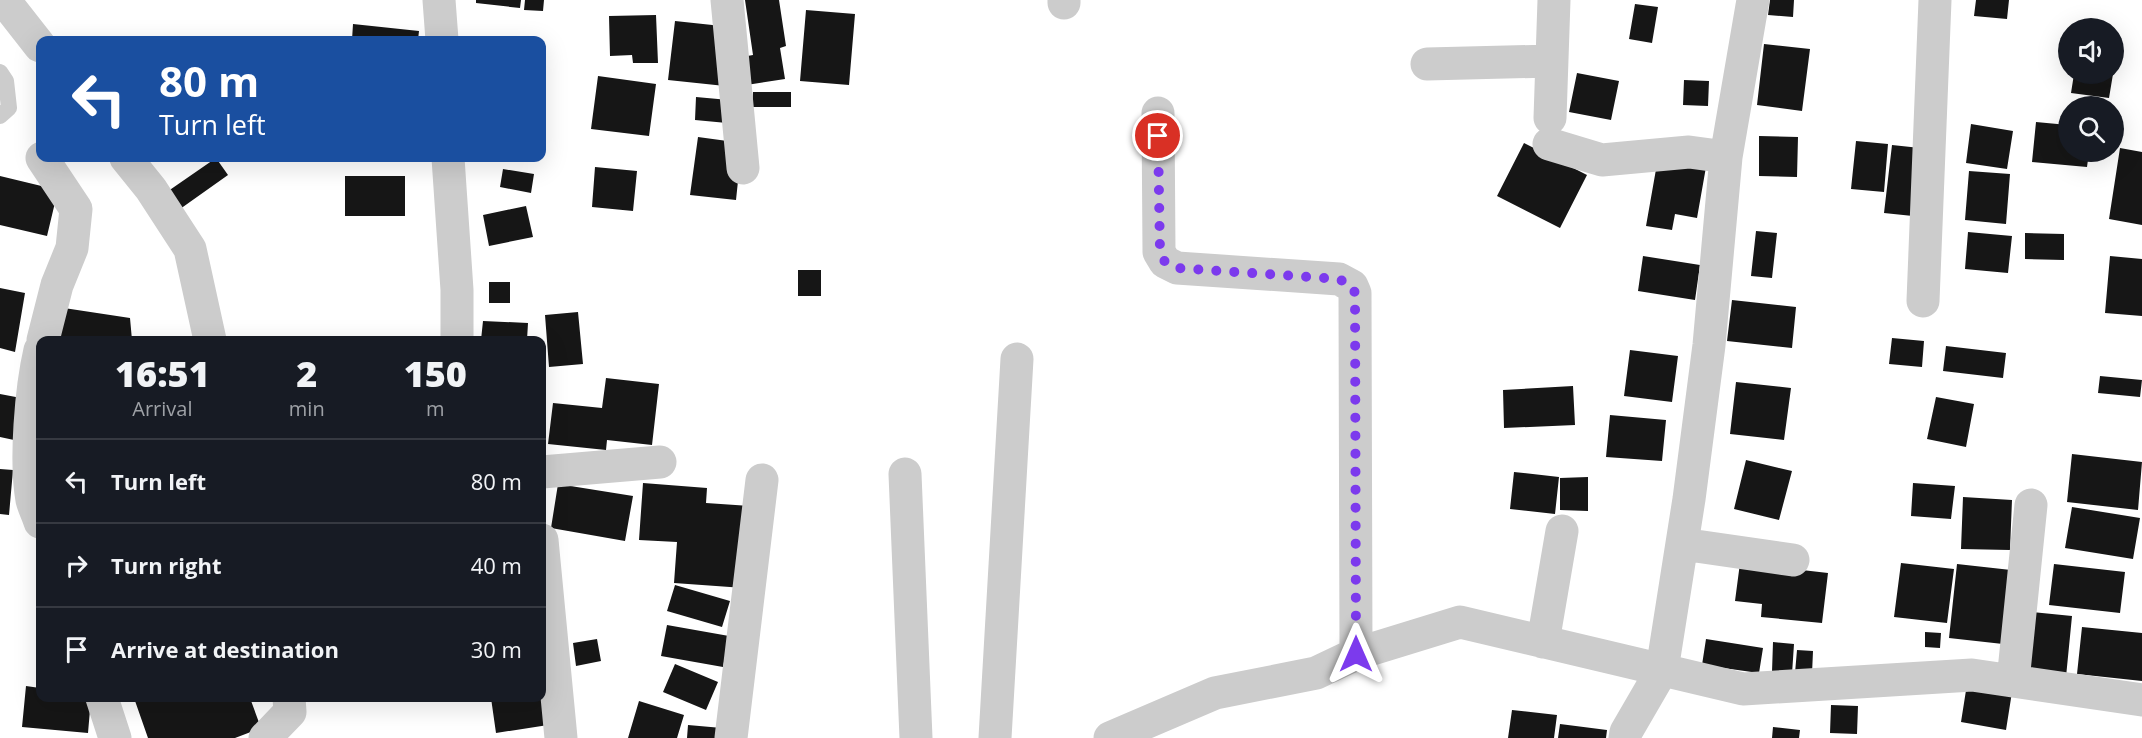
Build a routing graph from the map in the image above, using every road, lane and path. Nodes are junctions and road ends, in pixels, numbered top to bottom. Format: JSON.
{"nodes":[{"id":1,"x":4,"y":0,"type":"edge"},
{"id":2,"x":439,"y":0,"type":"edge"},
{"id":3,"x":727,"y":0,"type":"edge"},
{"id":4,"x":1554,"y":0,"type":"edge"},
{"id":5,"x":1753,"y":0,"type":"edge"},
{"id":6,"x":1935,"y":0,"type":"edge"},
{"id":7,"x":442,"y":36,"type":"edge"},
{"id":8,"x":36,"y":41,"type":"edge"},
{"id":9,"x":1551,"y":61,"type":"junction"},
{"id":10,"x":1427,"y":64,"type":"dead end"},
{"id":11,"x":0,"y":72,"type":"edge"},
{"id":12,"x":1158,"y":113,"type":"dead end"},
{"id":13,"x":0,"y":116,"type":"edge"},
{"id":14,"x":1726,"y":157,"type":"junction"},
{"id":15,"x":45,"y":162,"type":"edge"},
{"id":16,"x":129,"y":162,"type":"edge"},
{"id":17,"x":448,"y":162,"type":"edge"},
{"id":18,"x":743,"y":168,"type":"dead end"},
{"id":19,"x":1923,"y":301,"type":"dead end"},
{"id":20,"x":44,"y":336,"type":"edge"},
{"id":21,"x":209,"y":336,"type":"edge"},
{"id":22,"x":457,"y":336,"type":"edge"},
{"id":23,"x":1017,"y":359,"type":"dead end"},
{"id":24,"x":36,"y":369,"type":"edge"},
{"id":25,"x":660,"y":462,"type":"dead end"},
{"id":26,"x":546,"y":472,"type":"edge"},
{"id":27,"x":905,"y":474,"type":"dead end"},
{"id":28,"x":762,"y":480,"type":"dead end"},
{"id":29,"x":2031,"y":505,"type":"dead end"},
{"id":30,"x":36,"y":510,"type":"edge"},
{"id":31,"x":1562,"y":531,"type":"dead end"},
{"id":32,"x":1682,"y":544,"type":"junction"},
{"id":33,"x":1793,"y":560,"type":"dead end"},
{"id":34,"x":546,"y":582,"type":"edge"},
{"id":35,"x":1543,"y":642,"type":"junction"},
{"id":36,"x":1356,"y":654,"type":"junction"},
{"id":37,"x":1662,"y":670,"type":"junction"},
{"id":38,"x":2013,"y":681,"type":"junction"},
{"id":39,"x":2142,"y":700,"type":"edge"},
{"id":40,"x":103,"y":702,"type":"edge"},
{"id":41,"x":289,"y":702,"type":"edge"},
{"id":42,"x":115,"y":738,"type":"edge"},
{"id":43,"x":265,"y":738,"type":"edge"},
{"id":44,"x":561,"y":738,"type":"edge"},
{"id":45,"x":731,"y":738,"type":"edge"},
{"id":46,"x":916,"y":738,"type":"edge"},
{"id":47,"x":995,"y":738,"type":"edge"},
{"id":48,"x":1110,"y":738,"type":"edge"},
{"id":49,"x":1625,"y":738,"type":"edge"}],
"edges":[{"from":1,"to":8,"type":"street"},
{"from":2,"to":7,"type":"street"},
{"from":3,"to":18,"type":"street"},
{"from":4,"to":9,"type":"street"},
{"from":5,"to":14,"type":"street"},
{"from":6,"to":19,"type":"street"},
{"from":9,"to":10,"type":"street"},
{"from":9,"to":14,"type":"street"},
{"from":11,"to":13,"type":"lane"},
{"from":12,"to":36,"type":"street"},
{"from":14,"to":32,"type":"street"},
{"from":15,"to":20,"type":"street"},
{"from":16,"to":21,"type":"street"},
{"from":17,"to":22,"type":"street"},
{"from":23,"to":47,"type":"street"},
{"from":24,"to":30,"type":"street"},
{"from":25,"to":26,"type":"street"},
{"from":27,"to":46,"type":"street"},
{"from":28,"to":45,"type":"street"},
{"from":29,"to":38,"type":"street"},
{"from":31,"to":35,"type":"street"},
{"from":32,"to":33,"type":"street"},
{"from":32,"to":37,"type":"street"},
{"from":34,"to":44,"type":"street"},
{"from":35,"to":36,"type":"street"},
{"from":35,"to":37,"type":"street"},
{"from":36,"to":48,"type":"street"},
{"from":37,"to":38,"type":"street"},
{"from":37,"to":49,"type":"street"},
{"from":38,"to":39,"type":"street"},
{"from":40,"to":42,"type":"street"},
{"from":41,"to":43,"type":"street"}]}
